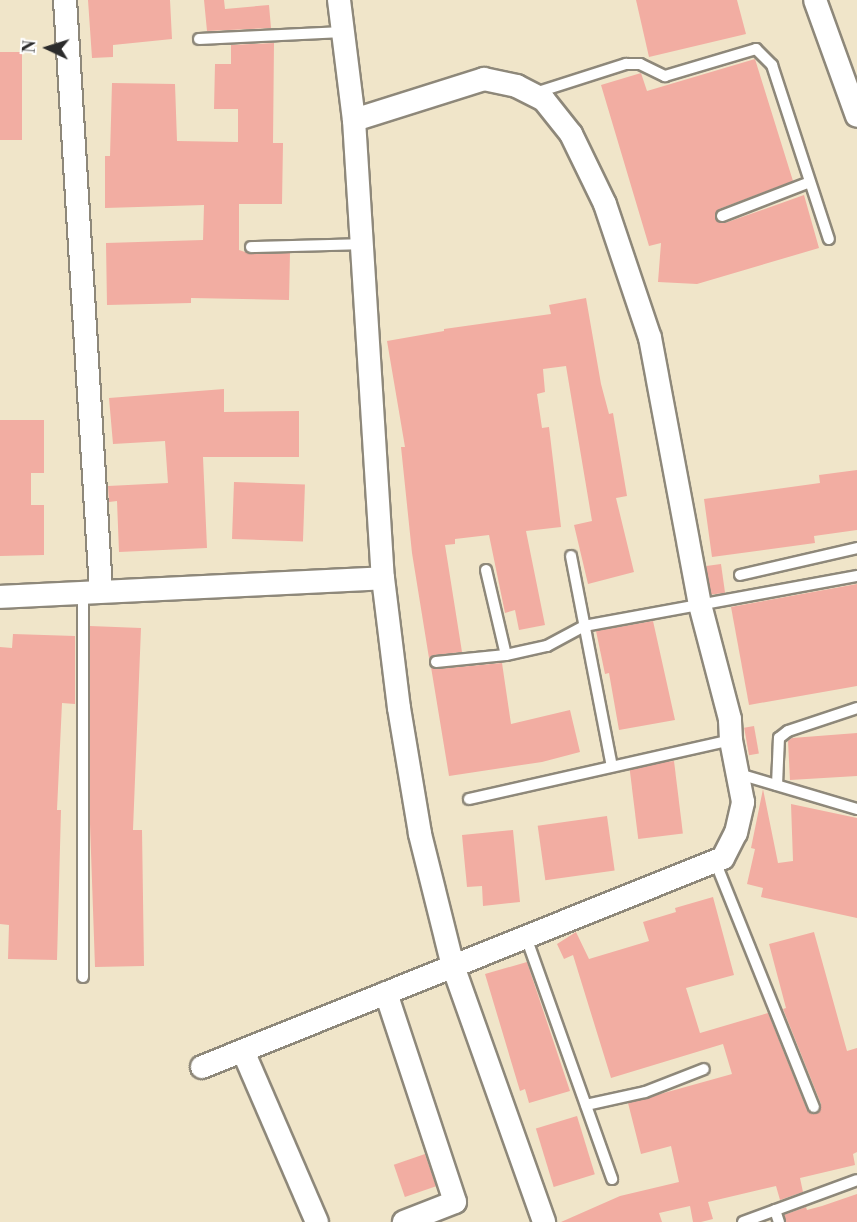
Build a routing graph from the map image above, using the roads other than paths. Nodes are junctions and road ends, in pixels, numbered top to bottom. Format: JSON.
{"nodes":[{"id":1,"x":64,"y":0,"type":"edge"},
{"id":2,"x":339,"y":0,"type":"edge"},
{"id":3,"x":815,"y":0,"type":"edge"},
{"id":4,"x":344,"y":32,"type":"junction"},
{"id":5,"x":199,"y":39,"type":"dead end"},
{"id":6,"x":532,"y":94,"type":"junction"},
{"id":7,"x":857,"y":116,"type":"edge"},
{"id":8,"x":354,"y":120,"type":"junction"},
{"id":9,"x":810,"y":182,"type":"junction"},
{"id":10,"x":722,"y":216,"type":"dead end"},
{"id":11,"x":829,"y":239,"type":"dead end"},
{"id":12,"x":362,"y":244,"type":"junction"},
{"id":13,"x":251,"y":247,"type":"dead end"},
{"id":14,"x":857,"y":548,"type":"edge"},
{"id":15,"x":571,"y":556,"type":"dead end"},
{"id":16,"x":486,"y":570,"type":"dead end"},
{"id":17,"x":740,"y":576,"type":"dead end"},
{"id":18,"x":857,"y":576,"type":"edge"},
{"id":19,"x":383,"y":578,"type":"junction"},
{"id":20,"x":92,"y":591,"type":"junction"},
{"id":21,"x":0,"y":597,"type":"edge"},
{"id":22,"x":700,"y":605,"type":"junction"},
{"id":23,"x":584,"y":626,"type":"junction"},
{"id":24,"x":506,"y":655,"type":"junction"},
{"id":25,"x":436,"y":662,"type":"dead end"},
{"id":26,"x":857,"y":708,"type":"edge"},
{"id":27,"x":731,"y":740,"type":"junction"},
{"id":28,"x":612,"y":766,"type":"junction"},
{"id":29,"x":739,"y":774,"type":"junction"},
{"id":30,"x":777,"y":785,"type":"junction"},
{"id":31,"x":469,"y":799,"type":"dead end"},
{"id":32,"x":857,"y":809,"type":"edge"},
{"id":33,"x":715,"y":861,"type":"junction"},
{"id":34,"x":526,"y":937,"type":"junction"},
{"id":35,"x":453,"y":966,"type":"junction"},
{"id":36,"x":83,"y":977,"type":"dead end"},
{"id":37,"x":386,"y":993,"type":"junction"},
{"id":38,"x":243,"y":1051,"type":"junction"},
{"id":39,"x":202,"y":1067,"type":"dead end"},
{"id":40,"x":704,"y":1069,"type":"dead end"},
{"id":41,"x":586,"y":1105,"type":"junction"},
{"id":42,"x":814,"y":1107,"type":"dead end"},
{"id":43,"x":612,"y":1179,"type":"dead end"},
{"id":44,"x":857,"y":1180,"type":"edge"},
{"id":45,"x":776,"y":1210,"type":"junction"},
{"id":46,"x":317,"y":1222,"type":"edge"},
{"id":47,"x":404,"y":1222,"type":"edge"},
{"id":48,"x":544,"y":1222,"type":"edge"},
{"id":49,"x":743,"y":1222,"type":"edge"},
{"id":50,"x":779,"y":1222,"type":"edge"}],
"edges":[{"from":1,"to":20,"type":"street"},
{"from":2,"to":4,"type":"street"},
{"from":3,"to":7,"type":"street"},
{"from":4,"to":5,"type":"lane"},
{"from":4,"to":8,"type":"street"},
{"from":6,"to":8,"type":"street"},
{"from":6,"to":9,"type":"lane"},
{"from":6,"to":22,"type":"street"},
{"from":8,"to":12,"type":"street"},
{"from":9,"to":10,"type":"lane"},
{"from":9,"to":11,"type":"lane"},
{"from":12,"to":13,"type":"lane"},
{"from":12,"to":19,"type":"street"},
{"from":14,"to":17,"type":"lane"},
{"from":15,"to":23,"type":"lane"},
{"from":16,"to":24,"type":"lane"},
{"from":18,"to":22,"type":"lane"},
{"from":19,"to":20,"type":"street"},
{"from":19,"to":35,"type":"street"},
{"from":20,"to":21,"type":"street"},
{"from":20,"to":36,"type":"lane"},
{"from":22,"to":23,"type":"lane"},
{"from":22,"to":27,"type":"street"},
{"from":23,"to":24,"type":"lane"},
{"from":23,"to":28,"type":"lane"},
{"from":24,"to":25,"type":"lane"},
{"from":26,"to":30,"type":"lane"},
{"from":27,"to":28,"type":"lane"},
{"from":27,"to":29,"type":"street"},
{"from":28,"to":31,"type":"lane"},
{"from":29,"to":30,"type":"lane"},
{"from":29,"to":33,"type":"street"},
{"from":30,"to":32,"type":"lane"},
{"from":33,"to":34,"type":"street"},
{"from":33,"to":42,"type":"lane"},
{"from":34,"to":35,"type":"street"},
{"from":34,"to":41,"type":"lane"},
{"from":35,"to":37,"type":"street"},
{"from":35,"to":48,"type":"street"},
{"from":37,"to":38,"type":"street"},
{"from":37,"to":47,"type":"street"},
{"from":38,"to":39,"type":"street"},
{"from":38,"to":46,"type":"street"},
{"from":40,"to":41,"type":"lane"},
{"from":41,"to":43,"type":"lane"},
{"from":44,"to":45,"type":"lane"},
{"from":45,"to":49,"type":"lane"},
{"from":45,"to":50,"type":"lane"}]}
